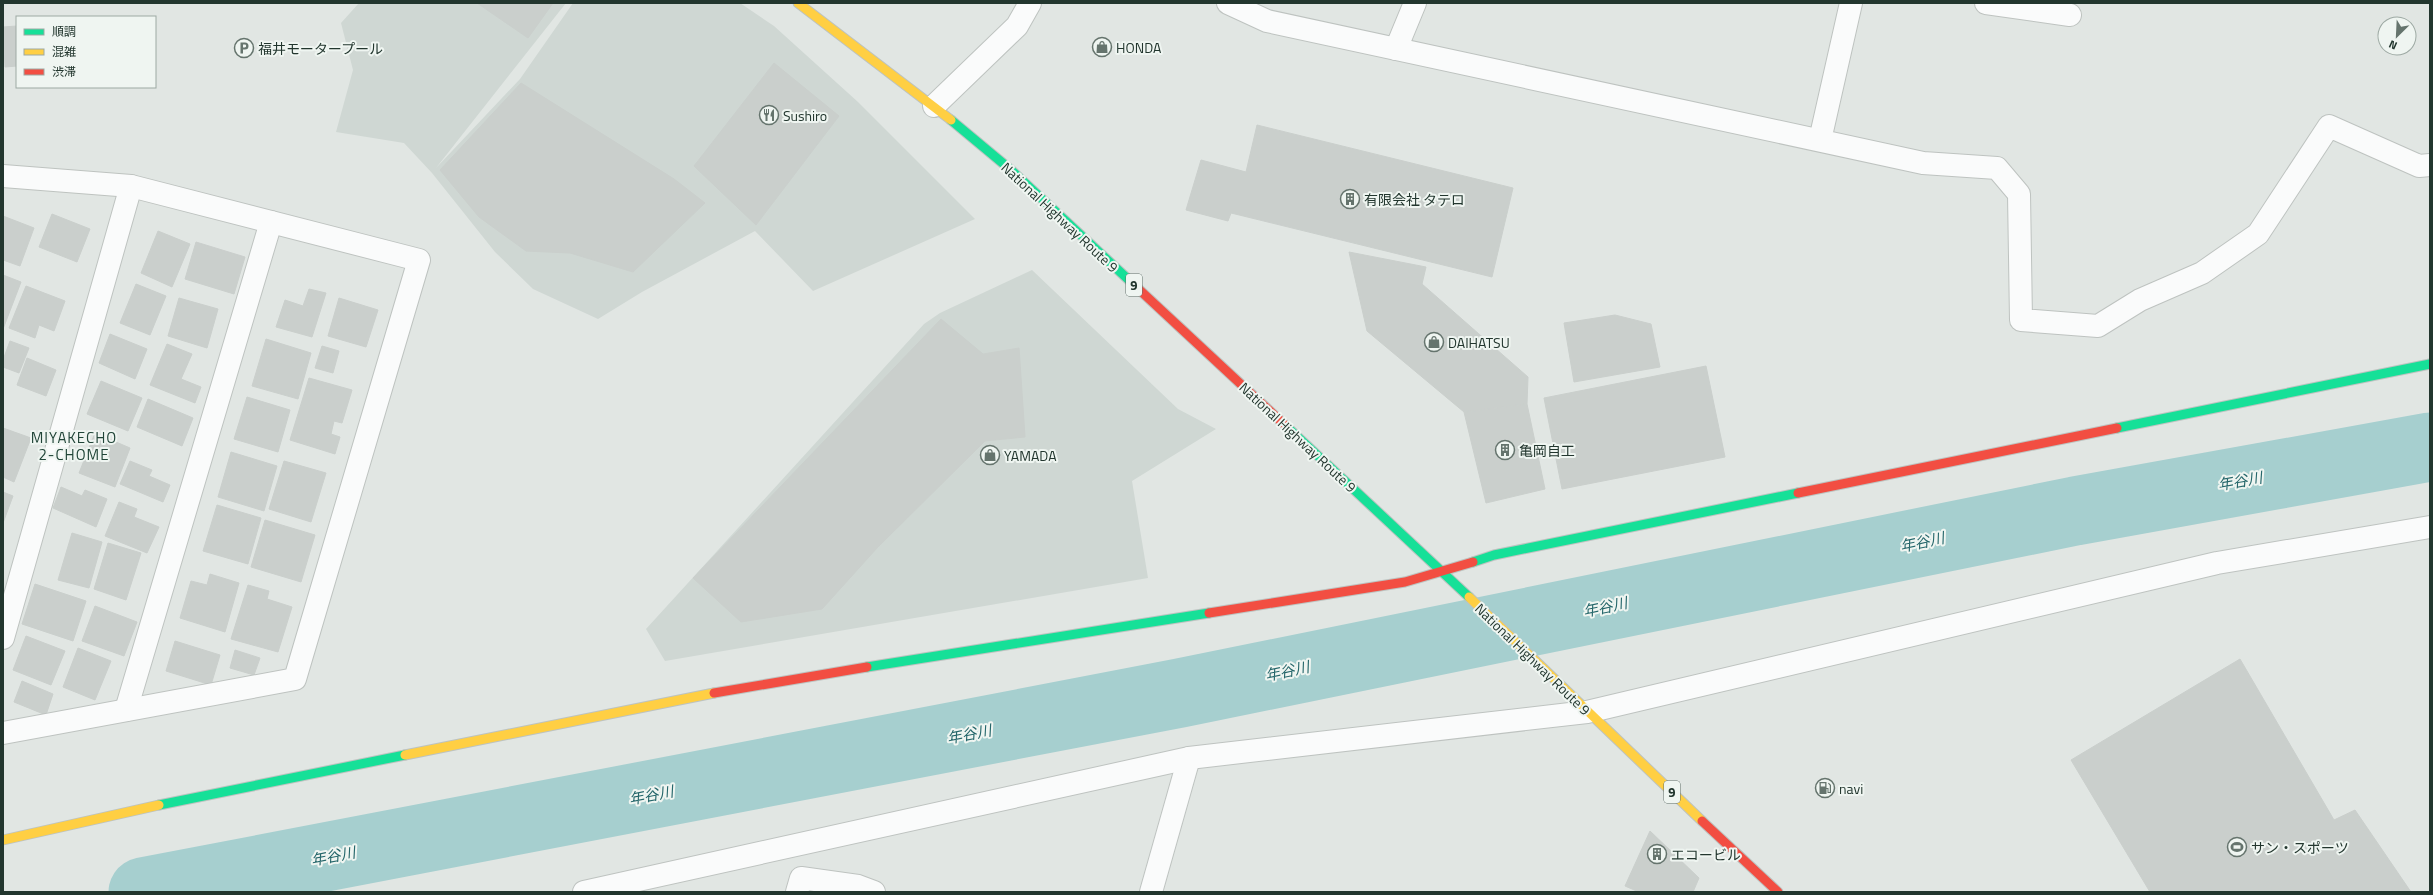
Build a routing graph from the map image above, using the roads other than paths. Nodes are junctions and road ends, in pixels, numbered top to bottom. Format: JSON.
{"nodes":[{"id":1,"x":798,"y":3,"type":"edge"},
{"id":2,"x":1030,"y":3,"type":"edge"},
{"id":3,"x":1228,"y":3,"type":"edge"},
{"id":4,"x":1415,"y":3,"type":"edge"},
{"id":5,"x":1851,"y":3,"type":"edge"},
{"id":6,"x":1986,"y":3,"type":"edge"},
{"id":7,"x":2070,"y":16,"type":"dead end"},
{"id":8,"x":1396,"y":49,"type":"junction"},
{"id":9,"x":934,"y":106,"type":"junction"},
{"id":10,"x":1820,"y":140,"type":"junction"},
{"id":11,"x":2430,"y":165,"type":"edge"},
{"id":12,"x":3,"y":176,"type":"edge"},
{"id":13,"x":131,"y":186,"type":"junction"},
{"id":14,"x":271,"y":222,"type":"junction"},
{"id":15,"x":2430,"y":364,"type":"edge"},
{"id":16,"x":2430,"y":527,"type":"edge"},
{"id":17,"x":1442,"y":571,"type":"junction"},
{"id":18,"x":3,"y":638,"type":"edge"},
{"id":19,"x":126,"y":710,"type":"junction"},
{"id":20,"x":1587,"y":712,"type":"junction"},
{"id":21,"x":3,"y":733,"type":"edge"},
{"id":22,"x":1189,"y":758,"type":"junction"},
{"id":23,"x":3,"y":840,"type":"edge"},
{"id":24,"x":584,"y":892,"type":"edge"},
{"id":25,"x":797,"y":892,"type":"edge"},
{"id":26,"x":874,"y":892,"type":"edge"},
{"id":27,"x":1151,"y":892,"type":"edge"},
{"id":28,"x":1778,"y":892,"type":"edge"}],
"edges":[{"from":1,"to":9,"type":"main road","name":"National Highway Route 9","number":"9"},
{"from":2,"to":9,"type":"street"},
{"from":3,"to":8,"type":"street"},
{"from":4,"to":8,"type":"street"},
{"from":5,"to":10,"type":"street"},
{"from":6,"to":7,"type":"street"},
{"from":8,"to":10,"type":"street"},
{"from":9,"to":17,"type":"main road","name":"National Highway Route 9","number":"9"},
{"from":10,"to":11,"type":"street"},
{"from":12,"to":13,"type":"street"},
{"from":13,"to":14,"type":"street"},
{"from":13,"to":18,"type":"street"},
{"from":14,"to":19,"type":"street"},
{"from":14,"to":19,"type":"street"},
{"from":15,"to":17,"type":"main road"},
{"from":16,"to":20,"type":"street"},
{"from":17,"to":20,"type":"main road","name":"National Highway Route 9","number":"9"},
{"from":17,"to":23,"type":"main road"},
{"from":19,"to":21,"type":"street"},
{"from":20,"to":22,"type":"street"},
{"from":20,"to":28,"type":"main road","name":"National Highway Route 9","number":"9"},
{"from":22,"to":24,"type":"street"},
{"from":22,"to":27,"type":"street"},
{"from":25,"to":26,"type":"street"}]}
